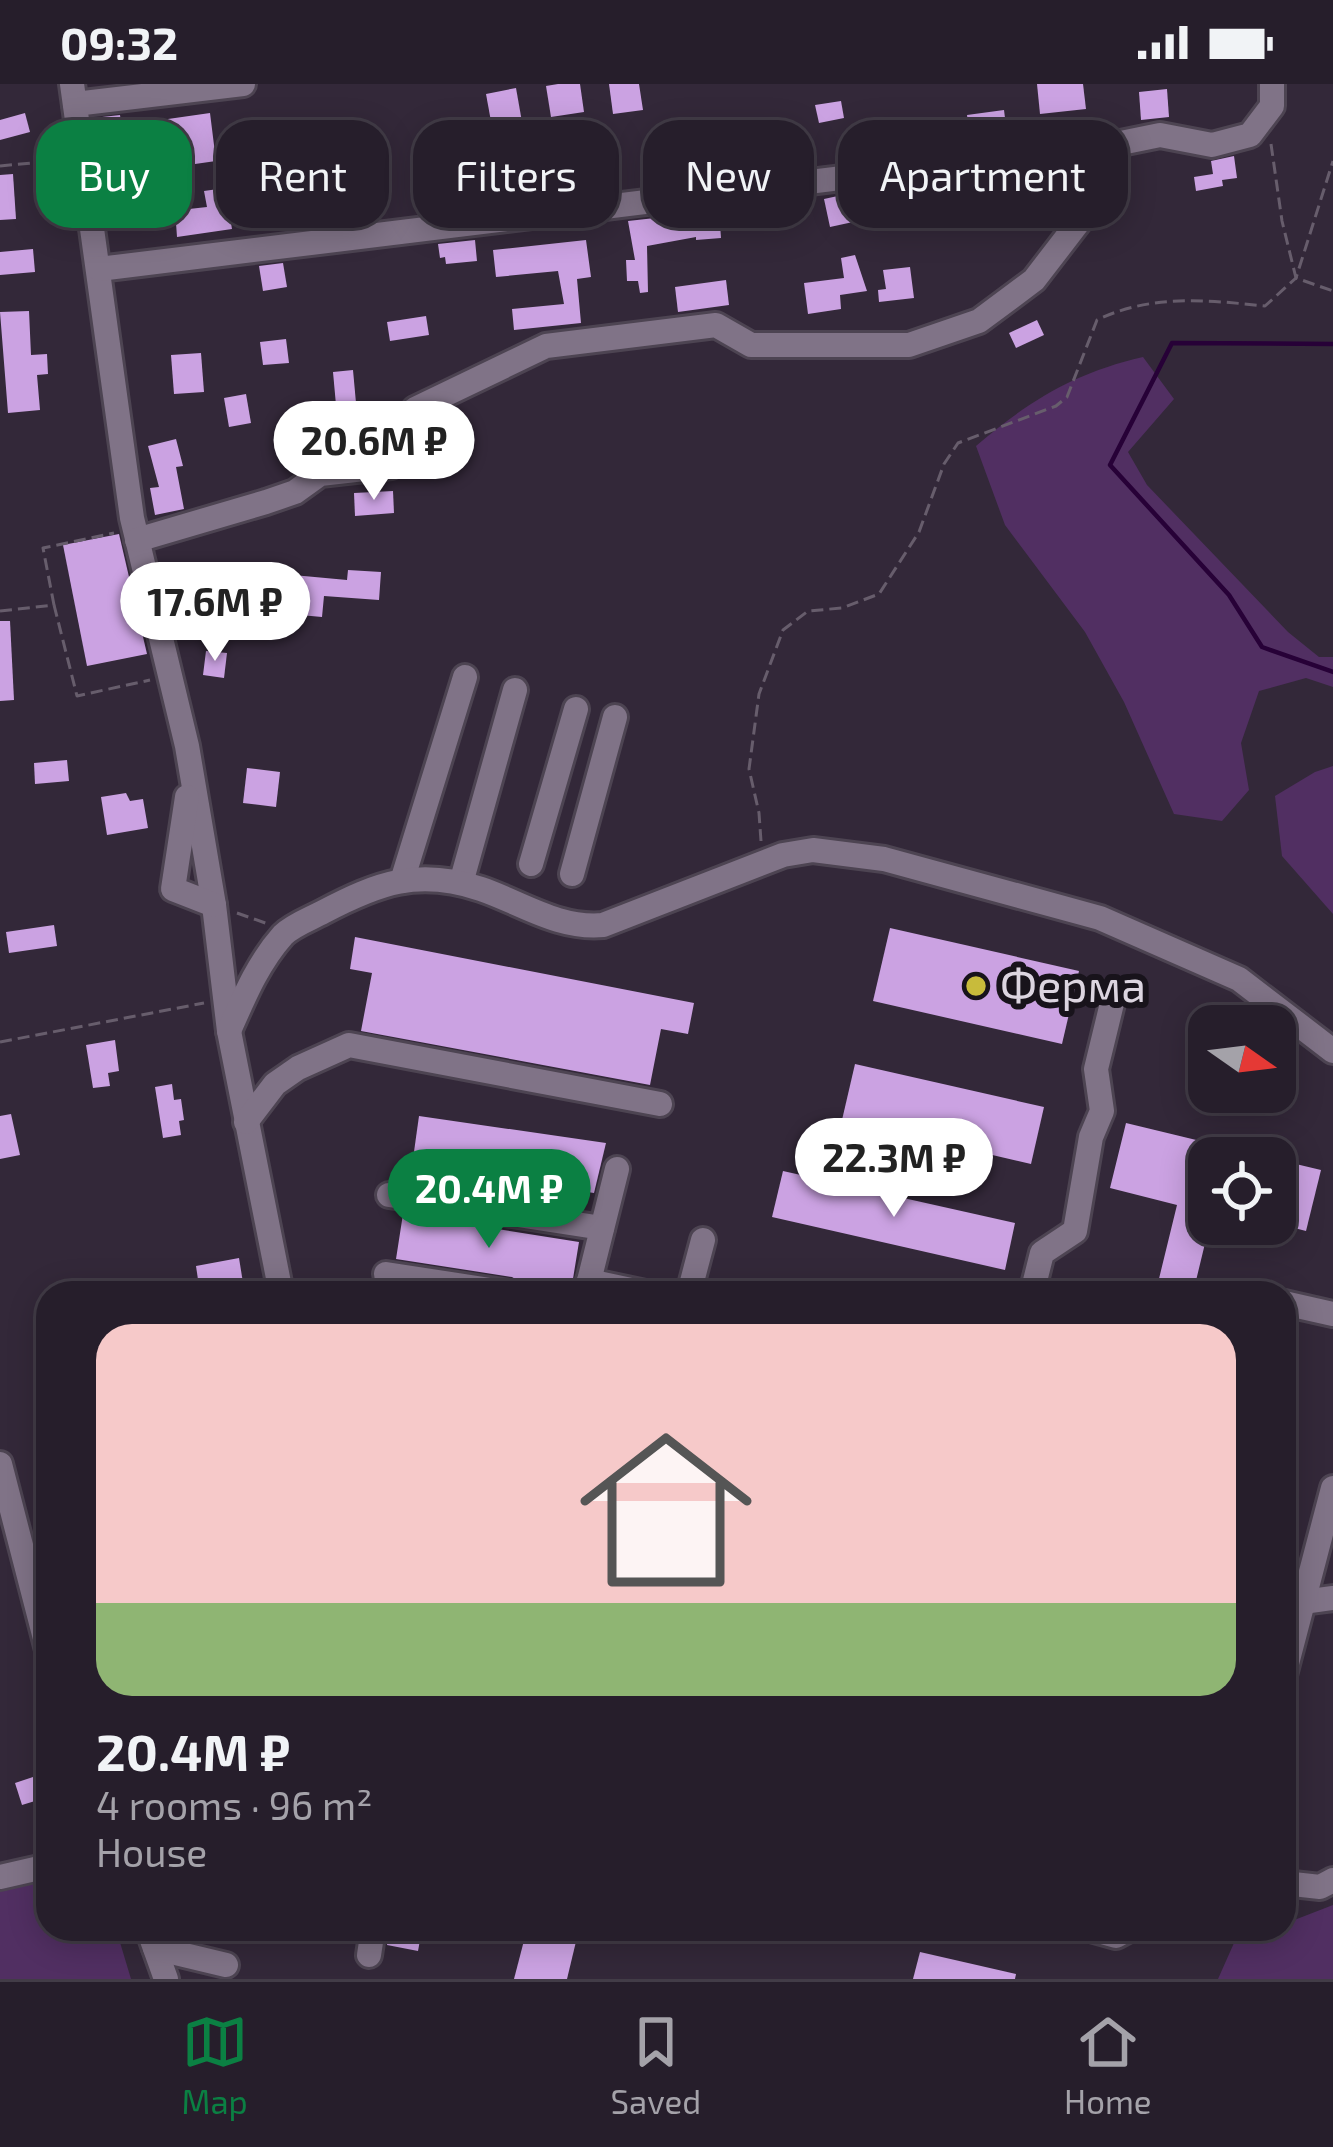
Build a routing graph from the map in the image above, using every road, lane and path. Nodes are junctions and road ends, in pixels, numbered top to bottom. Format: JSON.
{"nodes":[{"id":1,"x":243,"y":84,"type":"edge"},
{"id":2,"x":1272,"y":84,"type":"edge"},
{"id":3,"x":74,"y":94,"type":"edge"},
{"id":4,"x":1266,"y":118,"type":"junction"},
{"id":5,"x":1128,"y":142,"type":"edge"},
{"id":6,"x":1333,"y":160,"type":"edge"},
{"id":7,"x":36,"y":163,"type":"edge"},
{"id":8,"x":0,"y":166,"type":"edge"},
{"id":9,"x":838,"y":178,"type":"edge"},
{"id":10,"x":93,"y":228,"type":"edge"},
{"id":11,"x":1073,"y":228,"type":"edge"},
{"id":12,"x":99,"y":269,"type":"junction"},
{"id":13,"x":1296,"y":278,"type":"junction"},
{"id":14,"x":1333,"y":291,"type":"edge"},
{"id":15,"x":134,"y":534,"type":"junction"},
{"id":16,"x":54,"y":605,"type":"junction"},
{"id":17,"x":0,"y":611,"type":"edge"},
{"id":18,"x":465,"y":677,"type":"dead end"},
{"id":19,"x":159,"y":678,"type":"dead end"},
{"id":20,"x":515,"y":690,"type":"dead end"},
{"id":21,"x":575,"y":709,"type":"dead end"},
{"id":22,"x":615,"y":717,"type":"dead end"},
{"id":23,"x":190,"y":764,"type":"junction"},
{"id":24,"x":531,"y":864,"type":"dead end"},
{"id":25,"x":762,"y":864,"type":"junction"},
{"id":26,"x":572,"y":874,"type":"dead end"},
{"id":27,"x":401,"y":881,"type":"junction"},
{"id":28,"x":461,"y":883,"type":"junction"},
{"id":29,"x":214,"y":904,"type":"junction"},
{"id":30,"x":286,"y":931,"type":"junction"},
{"id":31,"x":1114,"y":994,"type":"dead end"},
{"id":32,"x":226,"y":998,"type":"junction"},
{"id":33,"x":229,"y":1031,"type":"junction"},
{"id":34,"x":0,"y":1042,"type":"edge"},
{"id":35,"x":1333,"y":1051,"type":"edge"},
{"id":36,"x":660,"y":1104,"type":"dead end"},
{"id":37,"x":246,"y":1122,"type":"junction"},
{"id":38,"x":617,"y":1169,"type":"dead end"},
{"id":39,"x":389,"y":1195,"type":"dead end"},
{"id":40,"x":602,"y":1228,"type":"junction"},
{"id":41,"x":703,"y":1240,"type":"dead end"},
{"id":42,"x":386,"y":1274,"type":"dead end"},
{"id":43,"x":279,"y":1281,"type":"edge"},
{"id":44,"x":431,"y":1281,"type":"edge"},
{"id":45,"x":589,"y":1281,"type":"edge"},
{"id":46,"x":692,"y":1281,"type":"edge"},
{"id":47,"x":1035,"y":1281,"type":"edge"},
{"id":48,"x":1296,"y":1306,"type":"edge"},
{"id":49,"x":1333,"y":1314,"type":"edge"},
{"id":50,"x":0,"y":1464,"type":"edge"},
{"id":51,"x":1333,"y":1488,"type":"edge"},
{"id":52,"x":1333,"y":1598,"type":"edge"},
{"id":53,"x":1303,"y":1602,"type":"junction"},
{"id":54,"x":36,"y":1604,"type":"edge"},
{"id":55,"x":1296,"y":1629,"type":"edge"},
{"id":56,"x":36,"y":1869,"type":"edge"},
{"id":57,"x":0,"y":1877,"type":"edge"},
{"id":58,"x":1333,"y":1880,"type":"edge"},
{"id":59,"x":1296,"y":1884,"type":"edge"},
{"id":60,"x":153,"y":1941,"type":"edge"},
{"id":61,"x":160,"y":1941,"type":"edge"},
{"id":62,"x":371,"y":1941,"type":"edge"},
{"id":63,"x":369,"y":1955,"type":"dead end"},
{"id":64,"x":226,"y":1965,"type":"dead end"},
{"id":65,"x":166,"y":1979,"type":"edge"}],
"edges":[{"from":1,"to":3,"type":"street"},
{"from":2,"to":4,"type":"street"},
{"from":4,"to":5,"type":"street"},
{"from":4,"to":13,"type":"path"},
{"from":6,"to":13,"type":"path"},
{"from":7,"to":8,"type":"path"},
{"from":9,"to":12,"type":"street"},
{"from":10,"to":12,"type":"street"},
{"from":11,"to":15,"type":"street"},
{"from":12,"to":15,"type":"street"},
{"from":13,"to":14,"type":"path"},
{"from":13,"to":25,"type":"path"},
{"from":15,"to":16,"type":"path"},
{"from":15,"to":23,"type":"street"},
{"from":16,"to":17,"type":"path"},
{"from":16,"to":19,"type":"path"},
{"from":18,"to":27,"type":"street"},
{"from":20,"to":28,"type":"street"},
{"from":21,"to":24,"type":"street"},
{"from":22,"to":26,"type":"street"},
{"from":23,"to":29,"type":"street"},
{"from":23,"to":29,"type":"street"},
{"from":25,"to":28,"type":"street"},
{"from":25,"to":35,"type":"street"},
{"from":27,"to":28,"type":"street"},
{"from":27,"to":30,"type":"street"},
{"from":29,"to":30,"type":"path"},
{"from":29,"to":32,"type":"street"},
{"from":30,"to":33,"type":"street"},
{"from":31,"to":47,"type":"street"},
{"from":32,"to":33,"type":"street"},
{"from":32,"to":34,"type":"path"},
{"from":33,"to":37,"type":"street"},
{"from":36,"to":37,"type":"street"},
{"from":37,"to":43,"type":"street"},
{"from":38,"to":40,"type":"street"},
{"from":39,"to":40,"type":"street"},
{"from":40,"to":45,"type":"street"},
{"from":41,"to":46,"type":"street"},
{"from":42,"to":44,"type":"street"},
{"from":48,"to":49,"type":"street"},
{"from":50,"to":54,"type":"street"},
{"from":51,"to":53,"type":"street"},
{"from":52,"to":53,"type":"street"},
{"from":53,"to":55,"type":"street"},
{"from":56,"to":57,"type":"street"},
{"from":58,"to":59,"type":"street"},
{"from":60,"to":65,"type":"street"},
{"from":61,"to":64,"type":"street"},
{"from":62,"to":63,"type":"street"}]}
